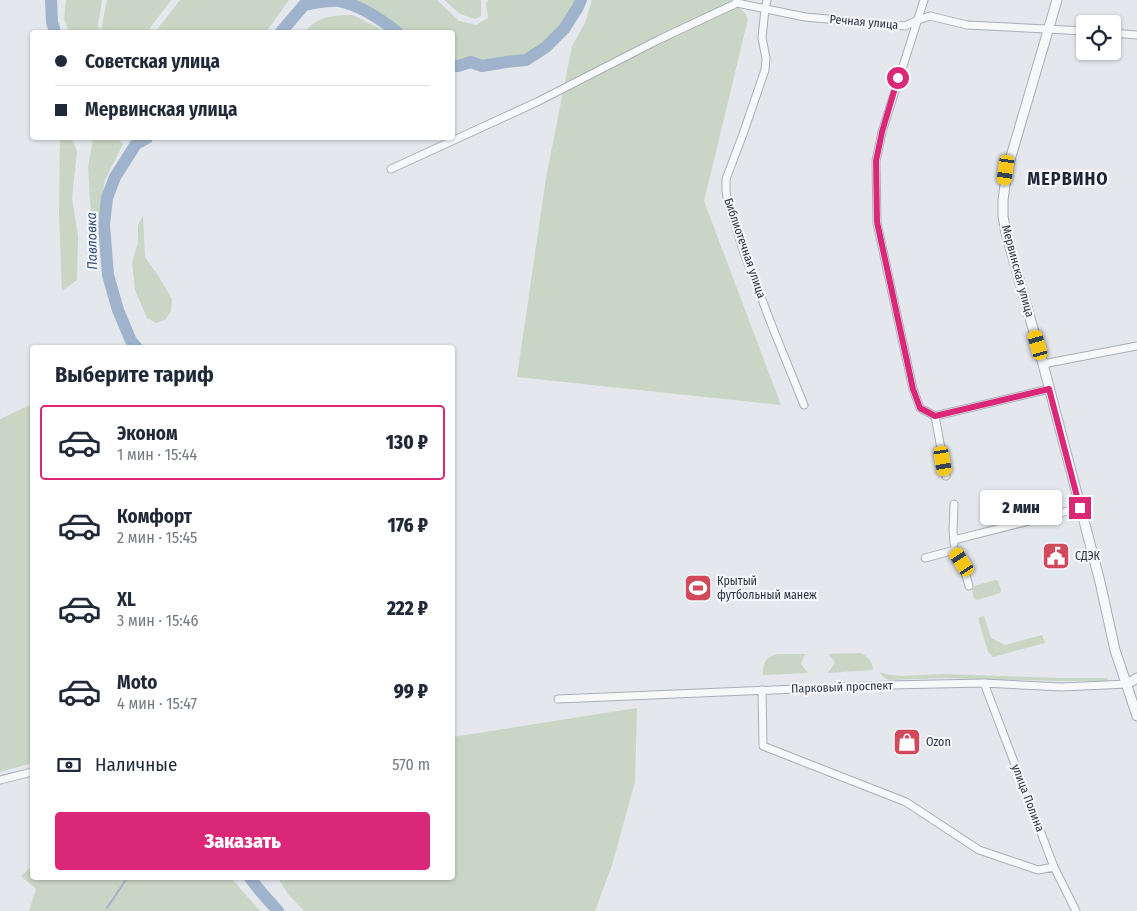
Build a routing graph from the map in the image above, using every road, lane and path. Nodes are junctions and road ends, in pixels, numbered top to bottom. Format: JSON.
{"nodes":[{"id":1,"x":767,"y":0,"type":"edge"},
{"id":2,"x":924,"y":0,"type":"edge"},
{"id":3,"x":1057,"y":0,"type":"edge"},
{"id":4,"x":735,"y":2,"type":"edge"},
{"id":5,"x":765,"y":9,"type":"junction"},
{"id":6,"x":918,"y":20,"type":"junction"},
{"id":7,"x":1048,"y":29,"type":"junction"},
{"id":8,"x":1076,"y":31,"type":"edge"},
{"id":9,"x":1121,"y":34,"type":"edge"},
{"id":10,"x":1137,"y":35,"type":"edge"},
{"id":11,"x":454,"y":140,"type":"edge"},
{"id":12,"x":455,"y":140,"type":"edge"},
{"id":13,"x":391,"y":169,"type":"dead end"},
{"id":14,"x":1137,"y":346,"type":"edge"},
{"id":15,"x":1043,"y":364,"type":"junction"},
{"id":16,"x":1049,"y":389,"type":"junction"},
{"id":17,"x":804,"y":405,"type":"dead end"},
{"id":18,"x":935,"y":416,"type":"junction"},
{"id":19,"x":946,"y":476,"type":"dead end"},
{"id":20,"x":954,"y":504,"type":"dead end"},
{"id":21,"x":1080,"y":508,"type":"junction"},
{"id":22,"x":954,"y":540,"type":"junction"},
{"id":23,"x":955,"y":550,"type":"junction"},
{"id":24,"x":925,"y":558,"type":"dead end"},
{"id":25,"x":969,"y":586,"type":"dead end"},
{"id":26,"x":1137,"y":678,"type":"edge"},
{"id":27,"x":984,"y":683,"type":"junction"},
{"id":28,"x":1127,"y":684,"type":"junction"},
{"id":29,"x":762,"y":690,"type":"junction"},
{"id":30,"x":558,"y":699,"type":"dead end"},
{"id":31,"x":1137,"y":716,"type":"edge"},
{"id":32,"x":30,"y":772,"type":"edge"},
{"id":33,"x":0,"y":780,"type":"edge"},
{"id":34,"x":1054,"y":867,"type":"junction"},
{"id":35,"x":1076,"y":911,"type":"edge"}],
"edges":[{"from":1,"to":5,"type":"street","name":"Библиотечная улица"},
{"from":2,"to":6,"type":"street"},
{"from":3,"to":7,"type":"street","name":"Мервинская улица"},
{"from":4,"to":5,"type":"street","name":"Речная улица"},
{"from":4,"to":12,"type":"street"},
{"from":5,"to":6,"type":"street","name":"Речная улица"},
{"from":5,"to":17,"type":"street","name":"Библиотечная улица"},
{"from":6,"to":7,"type":"street","name":"Речная улица"},
{"from":6,"to":18,"type":"street"},
{"from":7,"to":8,"type":"street","name":"Речная улица"},
{"from":7,"to":15,"type":"street","name":"Мервинская улица"},
{"from":9,"to":10,"type":"street"},
{"from":11,"to":13,"type":"street"},
{"from":14,"to":15,"type":"street"},
{"from":15,"to":16,"type":"street","name":"Мервинская улица"},
{"from":16,"to":18,"type":"street"},
{"from":16,"to":21,"type":"street","name":"Мервинская улица"},
{"from":18,"to":19,"type":"street"},
{"from":20,"to":22,"type":"street"},
{"from":21,"to":22,"type":"street"},
{"from":21,"to":28,"type":"street","name":"Мервинская улица"},
{"from":22,"to":23,"type":"street"},
{"from":23,"to":24,"type":"street"},
{"from":23,"to":25,"type":"street"},
{"from":26,"to":28,"type":"street"},
{"from":27,"to":28,"type":"street","name":"Парковый проспект"},
{"from":27,"to":29,"type":"street","name":"Парковый проспект"},
{"from":27,"to":34,"type":"street","name":"улица Полина"},
{"from":28,"to":31,"type":"street","name":"Мервинская улица"},
{"from":29,"to":30,"type":"street","name":"Парковый проспект"},
{"from":29,"to":34,"type":"street"},
{"from":32,"to":33,"type":"street"},
{"from":34,"to":35,"type":"street","name":"улица Полина"}]}
